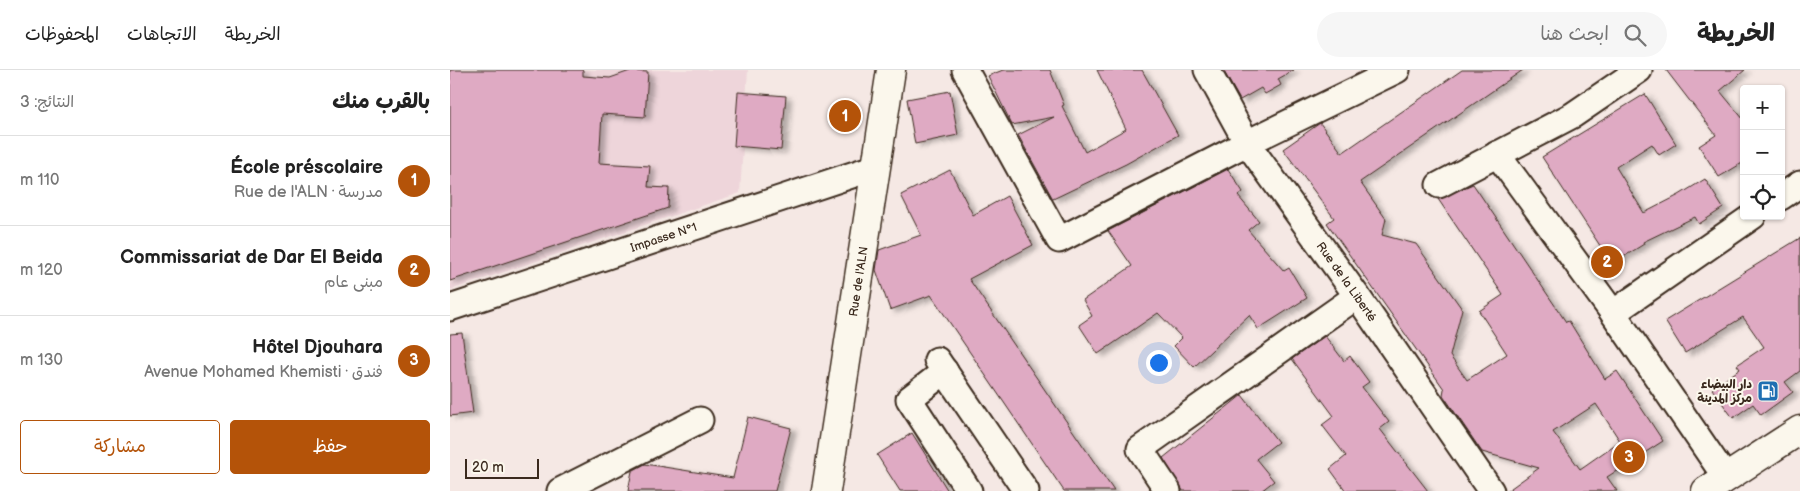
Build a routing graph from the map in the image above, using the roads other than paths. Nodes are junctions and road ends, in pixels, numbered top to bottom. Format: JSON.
{"nodes":[{"id":1,"x":891,"y":70,"type":"edge"},
{"id":2,"x":965,"y":70,"type":"edge"},
{"id":3,"x":1207,"y":70,"type":"edge"},
{"id":4,"x":1397,"y":70,"type":"edge"},
{"id":5,"x":1639,"y":70,"type":"edge"},
{"id":6,"x":1247,"y":143,"type":"junction"},
{"id":7,"x":1497,"y":154,"type":"junction"},
{"id":8,"x":876,"y":167,"type":"junction"},
{"id":9,"x":1800,"y":184,"type":"edge"},
{"id":10,"x":1439,"y":185,"type":"dead end"},
{"id":11,"x":1785,"y":194,"type":"edge"},
{"id":12,"x":1747,"y":220,"type":"edge"},
{"id":13,"x":1357,"y":296,"type":"junction"},
{"id":14,"x":450,"y":308,"type":"edge"},
{"id":15,"x":1613,"y":312,"type":"junction"},
{"id":16,"x":700,"y":420,"type":"dead end"},
{"id":17,"x":1800,"y":430,"type":"edge"},
{"id":18,"x":1716,"y":484,"type":"edge"},
{"id":19,"x":560,"y":491,"type":"edge"},
{"id":20,"x":826,"y":491,"type":"edge"},
{"id":21,"x":969,"y":491,"type":"edge"},
{"id":22,"x":1026,"y":491,"type":"edge"},
{"id":23,"x":1168,"y":491,"type":"edge"},
{"id":24,"x":1491,"y":491,"type":"edge"}],
"edges":[{"from":1,"to":8,"type":"street","name":"Rue de l'ALN"},
{"from":2,"to":6,"type":"street"},
{"from":3,"to":6,"type":"street","name":"Rue de la Liberté"},
{"from":4,"to":6,"type":"street"},
{"from":5,"to":7,"type":"street"},
{"from":6,"to":13,"type":"street","name":"Rue de la Liberté"},
{"from":7,"to":10,"type":"street"},
{"from":7,"to":15,"type":"street"},
{"from":8,"to":14,"type":"street","name":"Impasse N°1"},
{"from":8,"to":20,"type":"street","name":"Rue de l'ALN"},
{"from":9,"to":11,"type":"street"},
{"from":12,"to":15,"type":"street"},
{"from":13,"to":23,"type":"street"},
{"from":13,"to":24,"type":"street","name":"Rue de la Liberté"},
{"from":15,"to":18,"type":"street"},
{"from":16,"to":19,"type":"street"},
{"from":17,"to":18,"type":"street"},
{"from":21,"to":22,"type":"street"}]}
